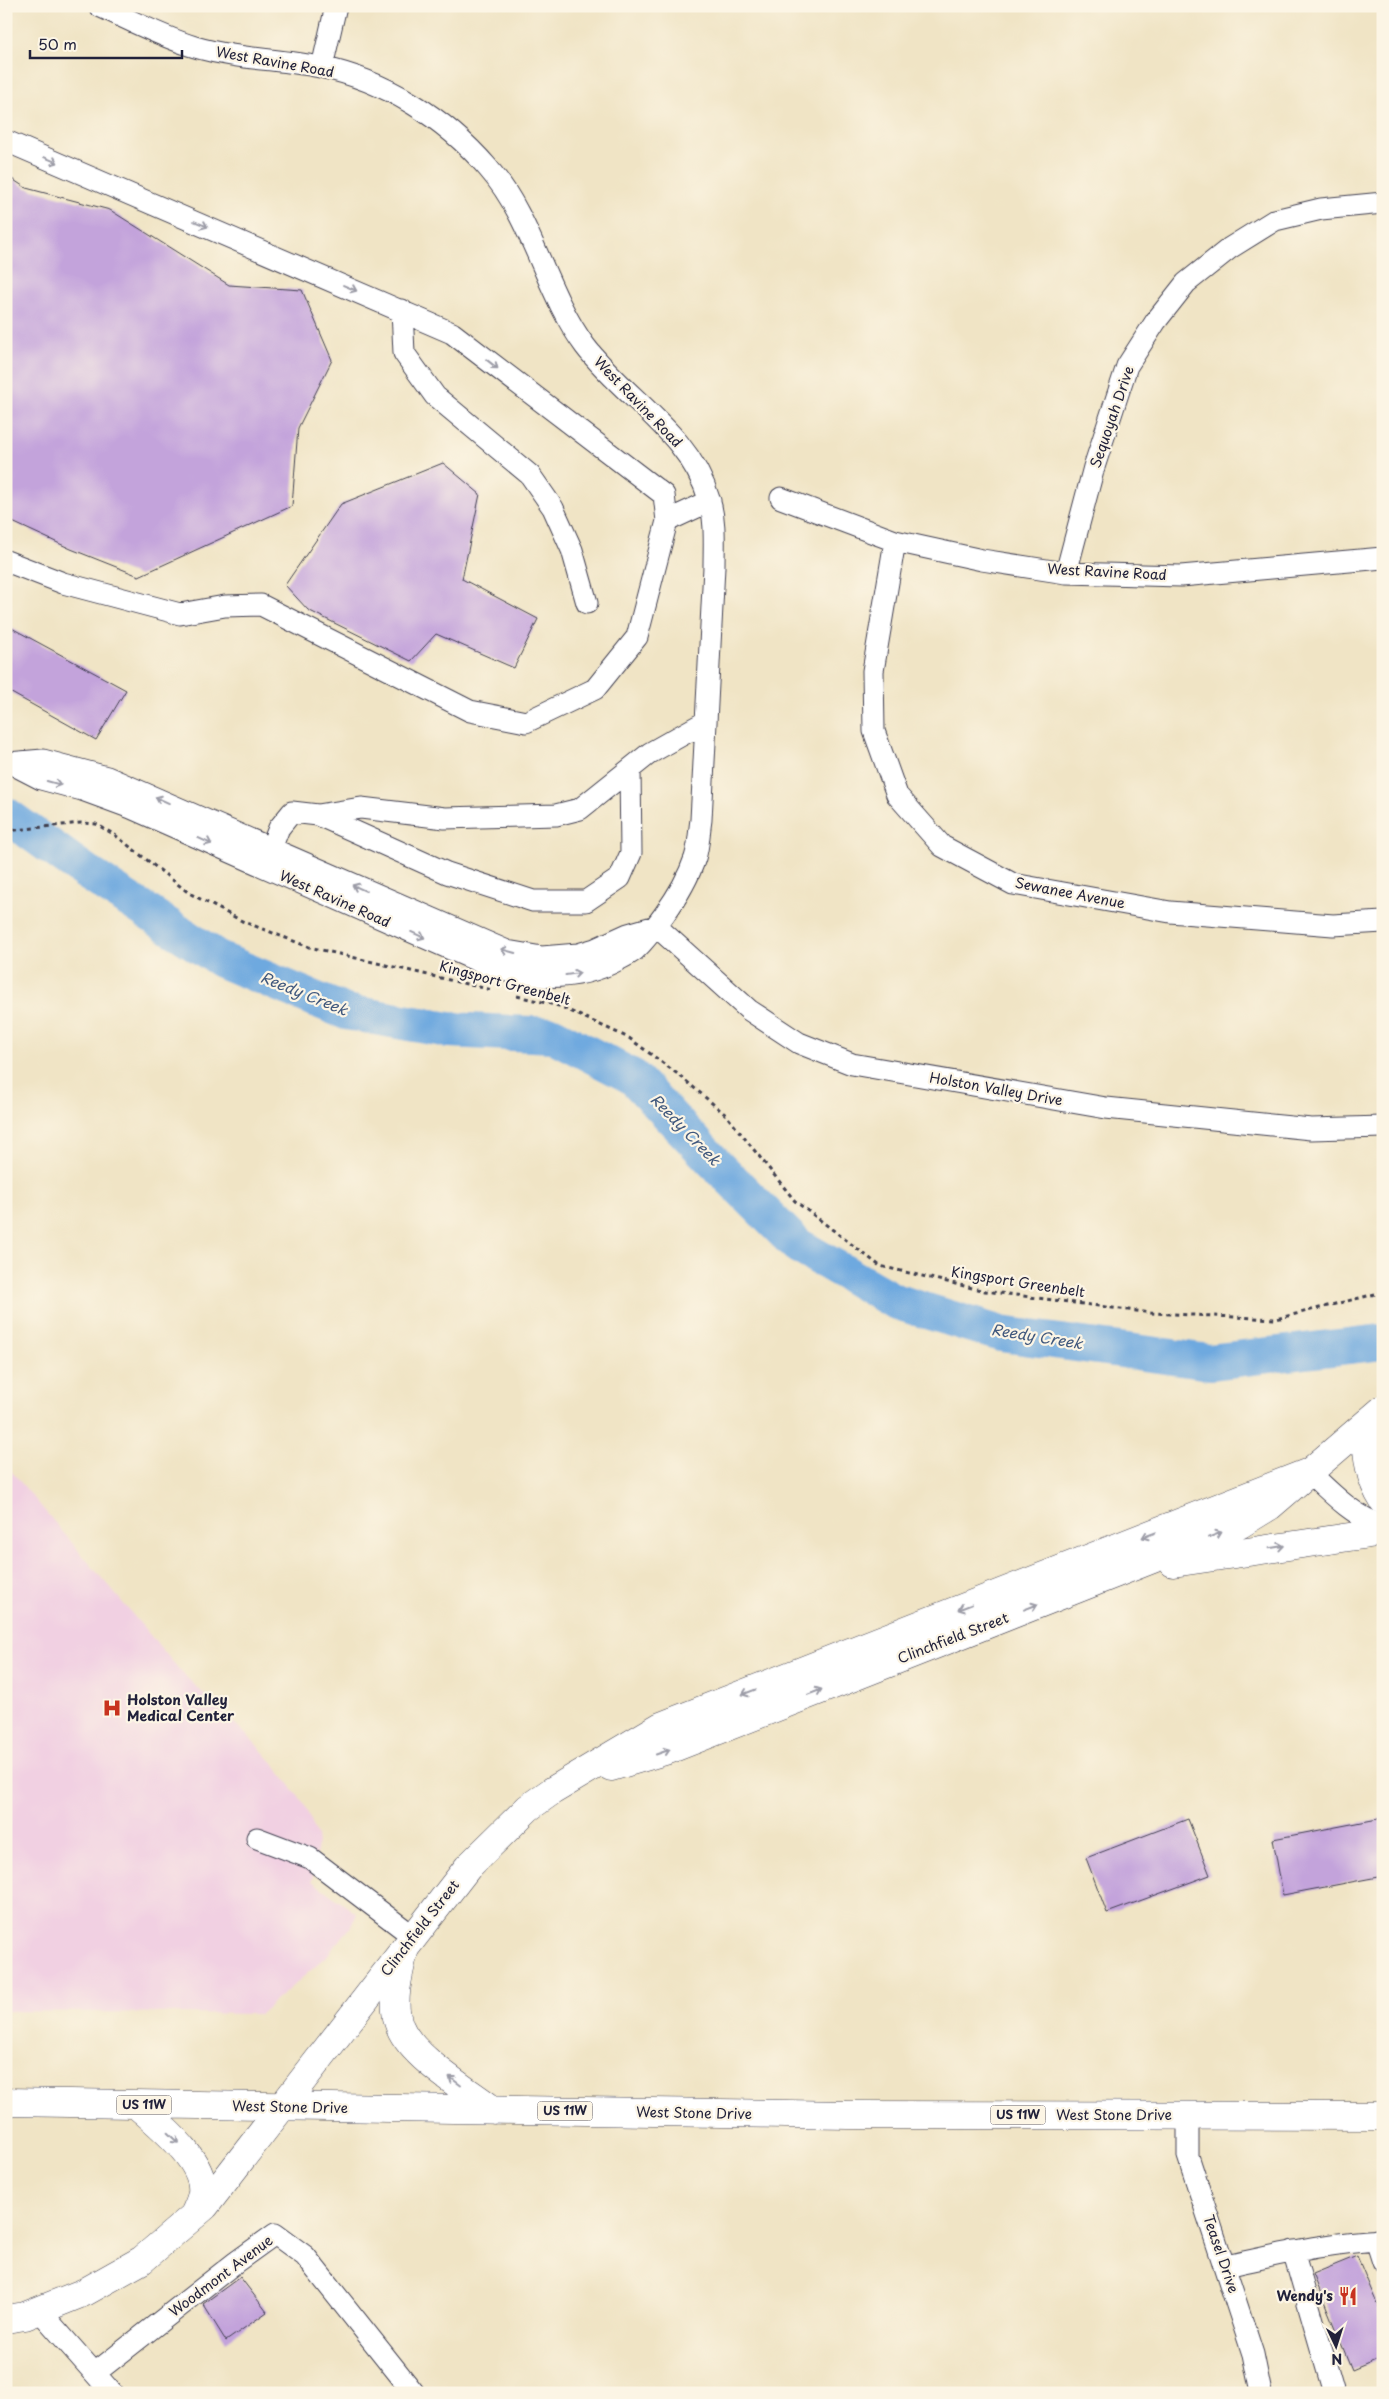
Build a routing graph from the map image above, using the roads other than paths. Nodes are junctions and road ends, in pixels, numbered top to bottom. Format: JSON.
{"nodes":[{"id":1,"x":99,"y":6,"type":"edge"},
{"id":2,"x":336,"y":6,"type":"edge"},
{"id":3,"x":322,"y":67,"type":"junction"},
{"id":4,"x":6,"y":141,"type":"edge"},
{"id":5,"x":1383,"y":203,"type":"edge"},
{"id":6,"x":402,"y":310,"type":"junction"},
{"id":7,"x":781,"y":498,"type":"dead end"},
{"id":8,"x":710,"y":501,"type":"junction"},
{"id":9,"x":667,"y":521,"type":"junction"},
{"id":10,"x":895,"y":542,"type":"junction"},
{"id":11,"x":1383,"y":558,"type":"edge"},
{"id":12,"x":6,"y":561,"type":"edge"},
{"id":13,"x":1066,"y":573,"type":"junction"},
{"id":14,"x":587,"y":603,"type":"dead end"},
{"id":15,"x":705,"y":722,"type":"junction"},
{"id":16,"x":7,"y":757,"type":"edge"},
{"id":17,"x":630,"y":769,"type":"junction"},
{"id":18,"x":318,"y":815,"type":"junction"},
{"id":19,"x":267,"y":858,"type":"junction"},
{"id":20,"x":1383,"y":922,"type":"edge"},
{"id":21,"x":656,"y":926,"type":"junction"},
{"id":22,"x":1383,"y":1127,"type":"edge"},
{"id":23,"x":1374,"y":1418,"type":"edge"},
{"id":24,"x":1309,"y":1472,"type":"junction"},
{"id":25,"x":1383,"y":1500,"type":"edge"},
{"id":26,"x":1383,"y":1526,"type":"edge"},
{"id":27,"x":1383,"y":1532,"type":"edge"},
{"id":28,"x":1125,"y":1570,"type":"junction"},
{"id":29,"x":583,"y":1774,"type":"junction"},
{"id":30,"x":257,"y":1838,"type":"dead end"},
{"id":31,"x":410,"y":1942,"type":"junction"},
{"id":32,"x":6,"y":2102,"type":"edge"},
{"id":33,"x":137,"y":2105,"type":"junction"},
{"id":34,"x":282,"y":2107,"type":"junction"},
{"id":35,"x":493,"y":2110,"type":"junction"},
{"id":36,"x":1188,"y":2115,"type":"junction"},
{"id":37,"x":1383,"y":2116,"type":"edge"},
{"id":38,"x":194,"y":2215,"type":"junction"},
{"id":39,"x":1379,"y":2240,"type":"edge"},
{"id":40,"x":1293,"y":2251,"type":"junction"},
{"id":41,"x":1383,"y":2262,"type":"edge"},
{"id":42,"x":1226,"y":2266,"type":"junction"},
{"id":43,"x":39,"y":2310,"type":"junction"},
{"id":44,"x":6,"y":2319,"type":"edge"},
{"id":45,"x":95,"y":2372,"type":"junction"},
{"id":46,"x":112,"y":2393,"type":"edge"},
{"id":47,"x":414,"y":2393,"type":"edge"},
{"id":48,"x":1261,"y":2393,"type":"edge"},
{"id":49,"x":1334,"y":2393,"type":"edge"}],
"edges":[{"from":1,"to":3,"type":"street","name":"West Ravine Road"},
{"from":2,"to":3,"type":"street"},
{"from":3,"to":8,"type":"street","name":"West Ravine Road"},
{"from":4,"to":6,"type":"street","one_way":true},
{"from":5,"to":13,"type":"street","name":"Sequoyah Drive"},
{"from":6,"to":9,"type":"street","one_way":true},
{"from":6,"to":14,"type":"street"},
{"from":7,"to":10,"type":"street","name":"West Ravine Road"},
{"from":8,"to":9,"type":"street"},
{"from":8,"to":15,"type":"street","name":"West Ravine Road"},
{"from":9,"to":12,"type":"street"},
{"from":10,"to":13,"type":"street","name":"West Ravine Road"},
{"from":10,"to":20,"type":"street","name":"Sewanee Avenue"},
{"from":11,"to":13,"type":"street","name":"West Ravine Road"},
{"from":15,"to":17,"type":"street"},
{"from":15,"to":21,"type":"street","name":"West Ravine Road"},
{"from":16,"to":19,"type":"street","name":"West Ravine Road"},
{"from":17,"to":18,"type":"street"},
{"from":17,"to":18,"type":"street"},
{"from":18,"to":19,"type":"street"},
{"from":19,"to":21,"type":"street","name":"West Ravine Road"},
{"from":21,"to":22,"type":"street","name":"Holston Valley Drive"},
{"from":23,"to":24,"type":"main road","name":"Clinchfield Street"},
{"from":23,"to":25,"type":"main road"},
{"from":24,"to":26,"type":"street"},
{"from":28,"to":24,"type":"main road","name":"Clinchfield Street","one_way":true},
{"from":24,"to":29,"type":"main road","name":"Clinchfield Street","one_way":true},
{"from":28,"to":27,"type":"main road","one_way":true},
{"from":29,"to":28,"type":"main road","name":"Clinchfield Street","one_way":true},
{"from":29,"to":31,"type":"main road","name":"Clinchfield Street"},
{"from":30,"to":31,"type":"street"},
{"from":31,"to":34,"type":"main road","name":"Clinchfield Street"},
{"from":35,"to":31,"type":"main road","one_way":true},
{"from":32,"to":33,"type":"main road","name":"West Stone Drive","number":"US 11W"},
{"from":33,"to":34,"type":"main road","name":"West Stone Drive","number":"US 11W"},
{"from":33,"to":38,"type":"main road","one_way":true},
{"from":34,"to":35,"type":"main road","name":"West Stone Drive","number":"US 11W"},
{"from":34,"to":38,"type":"main road","name":"Clinchfield Street"},
{"from":35,"to":36,"type":"main road","name":"West Stone Drive","number":"US 11W"},
{"from":36,"to":37,"type":"main road","name":"West Stone Drive","number":"US 11W"},
{"from":36,"to":42,"type":"street","name":"Teasel Drive"},
{"from":38,"to":43,"type":"main road","name":"Clinchfield Street"},
{"from":39,"to":40,"type":"street"},
{"from":39,"to":41,"type":"street"},
{"from":40,"to":42,"type":"street"},
{"from":40,"to":49,"type":"street"},
{"from":42,"to":48,"type":"street","name":"Teasel Drive"},
{"from":43,"to":44,"type":"main road","name":"Clinchfield Street"},
{"from":43,"to":45,"type":"street"},
{"from":45,"to":46,"type":"street"},
{"from":45,"to":47,"type":"street","name":"Woodmont Avenue"}]}
